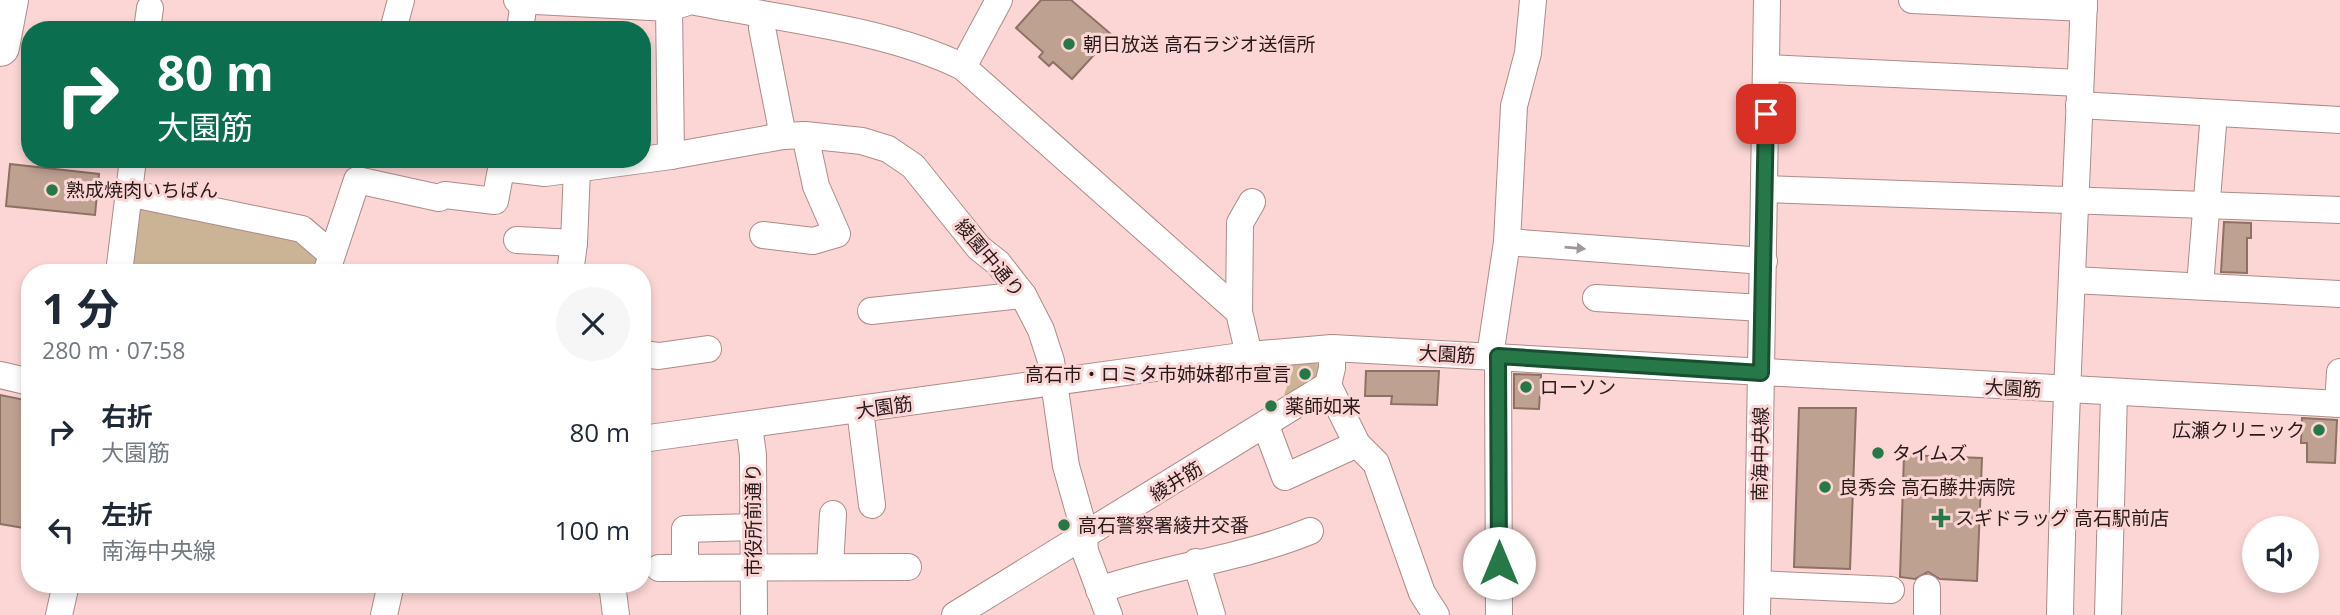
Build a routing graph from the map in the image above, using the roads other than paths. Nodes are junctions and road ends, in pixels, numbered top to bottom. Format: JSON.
{"nodes":[{"id":1,"x":9,"y":0,"type":"edge"},
{"id":2,"x":401,"y":0,"type":"edge"},
{"id":3,"x":517,"y":0,"type":"edge"},
{"id":4,"x":999,"y":0,"type":"edge"},
{"id":5,"x":1533,"y":0,"type":"edge"},
{"id":6,"x":1767,"y":0,"type":"edge"},
{"id":7,"x":1912,"y":0,"type":"edge"},
{"id":8,"x":524,"y":1,"type":"edge"},
{"id":9,"x":677,"y":2,"type":"edge"},
{"id":10,"x":2084,"y":4,"type":"edge"},
{"id":11,"x":758,"y":10,"type":"edge"},
{"id":12,"x":395,"y":21,"type":"edge"},
{"id":13,"x":521,"y":21,"type":"edge"},
{"id":14,"x":0,"y":47,"type":"edge"},
{"id":15,"x":963,"y":67,"type":"junction"},
{"id":16,"x":1767,"y":68,"type":"junction"},
{"id":17,"x":2079,"y":94,"type":"junction"},
{"id":18,"x":2214,"y":113,"type":"junction"},
{"id":19,"x":2340,"y":120,"type":"edge"},
{"id":20,"x":794,"y":136,"type":"junction"},
{"id":21,"x":671,"y":156,"type":"junction"},
{"id":22,"x":651,"y":159,"type":"edge"},
{"id":23,"x":132,"y":168,"type":"edge"},
{"id":24,"x":502,"y":168,"type":"edge"},
{"id":25,"x":521,"y":168,"type":"edge"},
{"id":26,"x":584,"y":168,"type":"edge"},
{"id":27,"x":577,"y":169,"type":"junction"},
{"id":28,"x":1764,"y":189,"type":"junction"},
{"id":29,"x":128,"y":193,"type":"junction"},
{"id":30,"x":2076,"y":199,"type":"junction"},
{"id":31,"x":1252,"y":202,"type":"dead end"},
{"id":32,"x":2206,"y":204,"type":"junction"},
{"id":33,"x":2340,"y":210,"type":"edge"},
{"id":34,"x":763,"y":235,"type":"dead end"},
{"id":35,"x":517,"y":240,"type":"dead end"},
{"id":36,"x":1507,"y":242,"type":"junction"},
{"id":37,"x":574,"y":243,"type":"junction"},
{"id":38,"x":1764,"y":261,"type":"junction"},
{"id":39,"x":328,"y":263,"type":"edge"},
{"id":40,"x":120,"y":264,"type":"edge"},
{"id":41,"x":571,"y":264,"type":"edge"},
{"id":42,"x":2073,"y":280,"type":"junction"},
{"id":43,"x":2200,"y":285,"type":"junction"},
{"id":44,"x":2340,"y":294,"type":"edge"},
{"id":45,"x":1023,"y":295,"type":"junction"},
{"id":46,"x":1596,"y":298,"type":"dead end"},
{"id":47,"x":1762,"y":308,"type":"junction"},
{"id":48,"x":871,"y":311,"type":"dead end"},
{"id":49,"x":1239,"y":312,"type":"junction"},
{"id":50,"x":1332,"y":348,"type":"junction"},
{"id":51,"x":708,"y":349,"type":"dead end"},
{"id":52,"x":651,"y":355,"type":"edge"},
{"id":53,"x":1249,"y":355,"type":"junction"},
{"id":54,"x":1494,"y":356,"type":"junction"},
{"id":55,"x":2340,"y":372,"type":"edge"},
{"id":56,"x":1761,"y":373,"type":"junction"},
{"id":57,"x":0,"y":375,"type":"edge"},
{"id":58,"x":21,"y":380,"type":"edge"},
{"id":59,"x":1054,"y":384,"type":"junction"},
{"id":60,"x":1328,"y":385,"type":"junction"},
{"id":61,"x":2067,"y":391,"type":"junction"},
{"id":62,"x":2114,"y":394,"type":"junction"},
{"id":63,"x":2339,"y":404,"type":"edge"},
{"id":64,"x":860,"y":410,"type":"junction"},
{"id":65,"x":749,"y":425,"type":"junction"},
{"id":66,"x":1266,"y":426,"type":"junction"},
{"id":67,"x":651,"y":438,"type":"edge"},
{"id":68,"x":1357,"y":444,"type":"junction"},
{"id":69,"x":872,"y":505,"type":"dead end"},
{"id":70,"x":833,"y":514,"type":"dead end"},
{"id":71,"x":754,"y":527,"type":"junction"},
{"id":72,"x":1310,"y":531,"type":"dead end"},
{"id":73,"x":1083,"y":538,"type":"junction"},
{"id":74,"x":1196,"y":562,"type":"junction"},
{"id":75,"x":830,"y":566,"type":"junction"},
{"id":76,"x":908,"y":567,"type":"dead end"},
{"id":77,"x":754,"y":570,"type":"junction"},
{"id":78,"x":1758,"y":584,"type":"junction"},
{"id":79,"x":1927,"y":588,"type":"dead end"},
{"id":80,"x":1099,"y":590,"type":"junction"},
{"id":81,"x":1891,"y":590,"type":"dead end"},
{"id":82,"x":64,"y":593,"type":"edge"},
{"id":83,"x":389,"y":593,"type":"edge"},
{"id":84,"x":962,"y":613,"type":"edge"},
{"id":85,"x":59,"y":615,"type":"edge"},
{"id":86,"x":384,"y":615,"type":"edge"},
{"id":87,"x":754,"y":615,"type":"edge"},
{"id":88,"x":1109,"y":615,"type":"edge"},
{"id":89,"x":1212,"y":615,"type":"edge"},
{"id":90,"x":1436,"y":615,"type":"edge"},
{"id":91,"x":1499,"y":615,"type":"edge"},
{"id":92,"x":1757,"y":615,"type":"edge"},
{"id":93,"x":1927,"y":615,"type":"edge"},
{"id":94,"x":2060,"y":615,"type":"edge"},
{"id":95,"x":2108,"y":615,"type":"edge"}],
"edges":[{"from":1,"to":14,"type":"highway"},
{"from":2,"to":12,"type":"street"},
{"from":3,"to":8,"type":"street"},
{"from":4,"to":15,"type":"street"},
{"from":5,"to":36,"type":"street"},
{"from":6,"to":16,"type":"street","name":"南海中央線"},
{"from":7,"to":10,"type":"street"},
{"from":8,"to":9,"type":"street"},
{"from":8,"to":13,"type":"street"},
{"from":9,"to":11,"type":"street"},
{"from":9,"to":21,"type":"street"},
{"from":10,"to":17,"type":"street"},
{"from":11,"to":15,"type":"street"},
{"from":11,"to":20,"type":"street"},
{"from":15,"to":49,"type":"street"},
{"from":16,"to":17,"type":"street"},
{"from":16,"to":28,"type":"street","name":"南海中央線"},
{"from":17,"to":18,"type":"street"},
{"from":17,"to":30,"type":"street"},
{"from":18,"to":19,"type":"street"},
{"from":18,"to":32,"type":"street"},
{"from":20,"to":21,"type":"street","name":"綾園中通り"},
{"from":20,"to":34,"type":"street"},
{"from":20,"to":45,"type":"street","name":"綾園中通り"},
{"from":21,"to":22,"type":"street","name":"綾園中通り"},
{"from":23,"to":29,"type":"street"},
{"from":24,"to":39,"type":"street"},
{"from":25,"to":27,"type":"street","name":"綾園中通り"},
{"from":26,"to":27,"type":"street","name":"綾園中通り"},
{"from":27,"to":37,"type":"street"},
{"from":28,"to":30,"type":"street"},
{"from":28,"to":38,"type":"street","name":"南海中央線"},
{"from":29,"to":39,"type":"street"},
{"from":29,"to":40,"type":"street"},
{"from":30,"to":32,"type":"street"},
{"from":30,"to":42,"type":"street"},
{"from":31,"to":49,"type":"street"},
{"from":32,"to":33,"type":"street"},
{"from":32,"to":43,"type":"street"},
{"from":35,"to":37,"type":"street"},
{"from":36,"to":38,"type":"street","one_way":true},
{"from":36,"to":54,"type":"street"},
{"from":37,"to":41,"type":"street"},
{"from":38,"to":47,"type":"street","name":"南海中央線"},
{"from":42,"to":43,"type":"street"},
{"from":42,"to":61,"type":"street"},
{"from":43,"to":44,"type":"street"},
{"from":45,"to":48,"type":"street"},
{"from":45,"to":59,"type":"street","name":"綾園中通り"},
{"from":46,"to":47,"type":"street"},
{"from":47,"to":56,"type":"street","name":"南海中央線"},
{"from":49,"to":53,"type":"street"},
{"from":50,"to":53,"type":"street","name":"大園筋"},
{"from":50,"to":54,"type":"street","name":"大園筋"},
{"from":50,"to":60,"type":"street"},
{"from":51,"to":52,"type":"street"},
{"from":53,"to":59,"type":"street","name":"大園筋"},
{"from":54,"to":56,"type":"street","name":"大園筋"},
{"from":54,"to":91,"type":"street"},
{"from":55,"to":63,"type":"street"},
{"from":56,"to":61,"type":"street","name":"大園筋"},
{"from":56,"to":78,"type":"street","name":"南海中央線"},
{"from":57,"to":58,"type":"street"},
{"from":59,"to":64,"type":"street","name":"大園筋"},
{"from":59,"to":73,"type":"street","name":"綾園中通り"},
{"from":60,"to":66,"type":"street","name":"綾井筋"},
{"from":60,"to":68,"type":"street"},
{"from":61,"to":62,"type":"street","name":"大園筋"},
{"from":61,"to":94,"type":"street"},
{"from":62,"to":63,"type":"street","name":"大園筋"},
{"from":62,"to":95,"type":"street"},
{"from":64,"to":65,"type":"street","name":"大園筋"},
{"from":64,"to":69,"type":"street"},
{"from":65,"to":67,"type":"street","name":"大園筋"},
{"from":65,"to":71,"type":"street","name":"市役所前通り"},
{"from":66,"to":68,"type":"street"},
{"from":66,"to":73,"type":"street","name":"綾井筋"},
{"from":68,"to":90,"type":"street"},
{"from":70,"to":75,"type":"street"},
{"from":71,"to":77,"type":"street","name":"市役所前通り"},
{"from":71,"to":77,"type":"street"},
{"from":72,"to":74,"type":"street"},
{"from":73,"to":80,"type":"street","name":"綾園中通り"},
{"from":73,"to":84,"type":"street","name":"綾井筋"},
{"from":74,"to":80,"type":"street"},
{"from":74,"to":89,"type":"street"},
{"from":75,"to":76,"type":"street"},
{"from":75,"to":77,"type":"street"},
{"from":77,"to":87,"type":"street","name":"市役所前通り"},
{"from":78,"to":81,"type":"street"},
{"from":78,"to":92,"type":"street","name":"南海中央線"},
{"from":79,"to":93,"type":"street"},
{"from":80,"to":88,"type":"street","name":"綾園中通り"},
{"from":82,"to":85,"type":"street"},
{"from":83,"to":86,"type":"street"}]}
